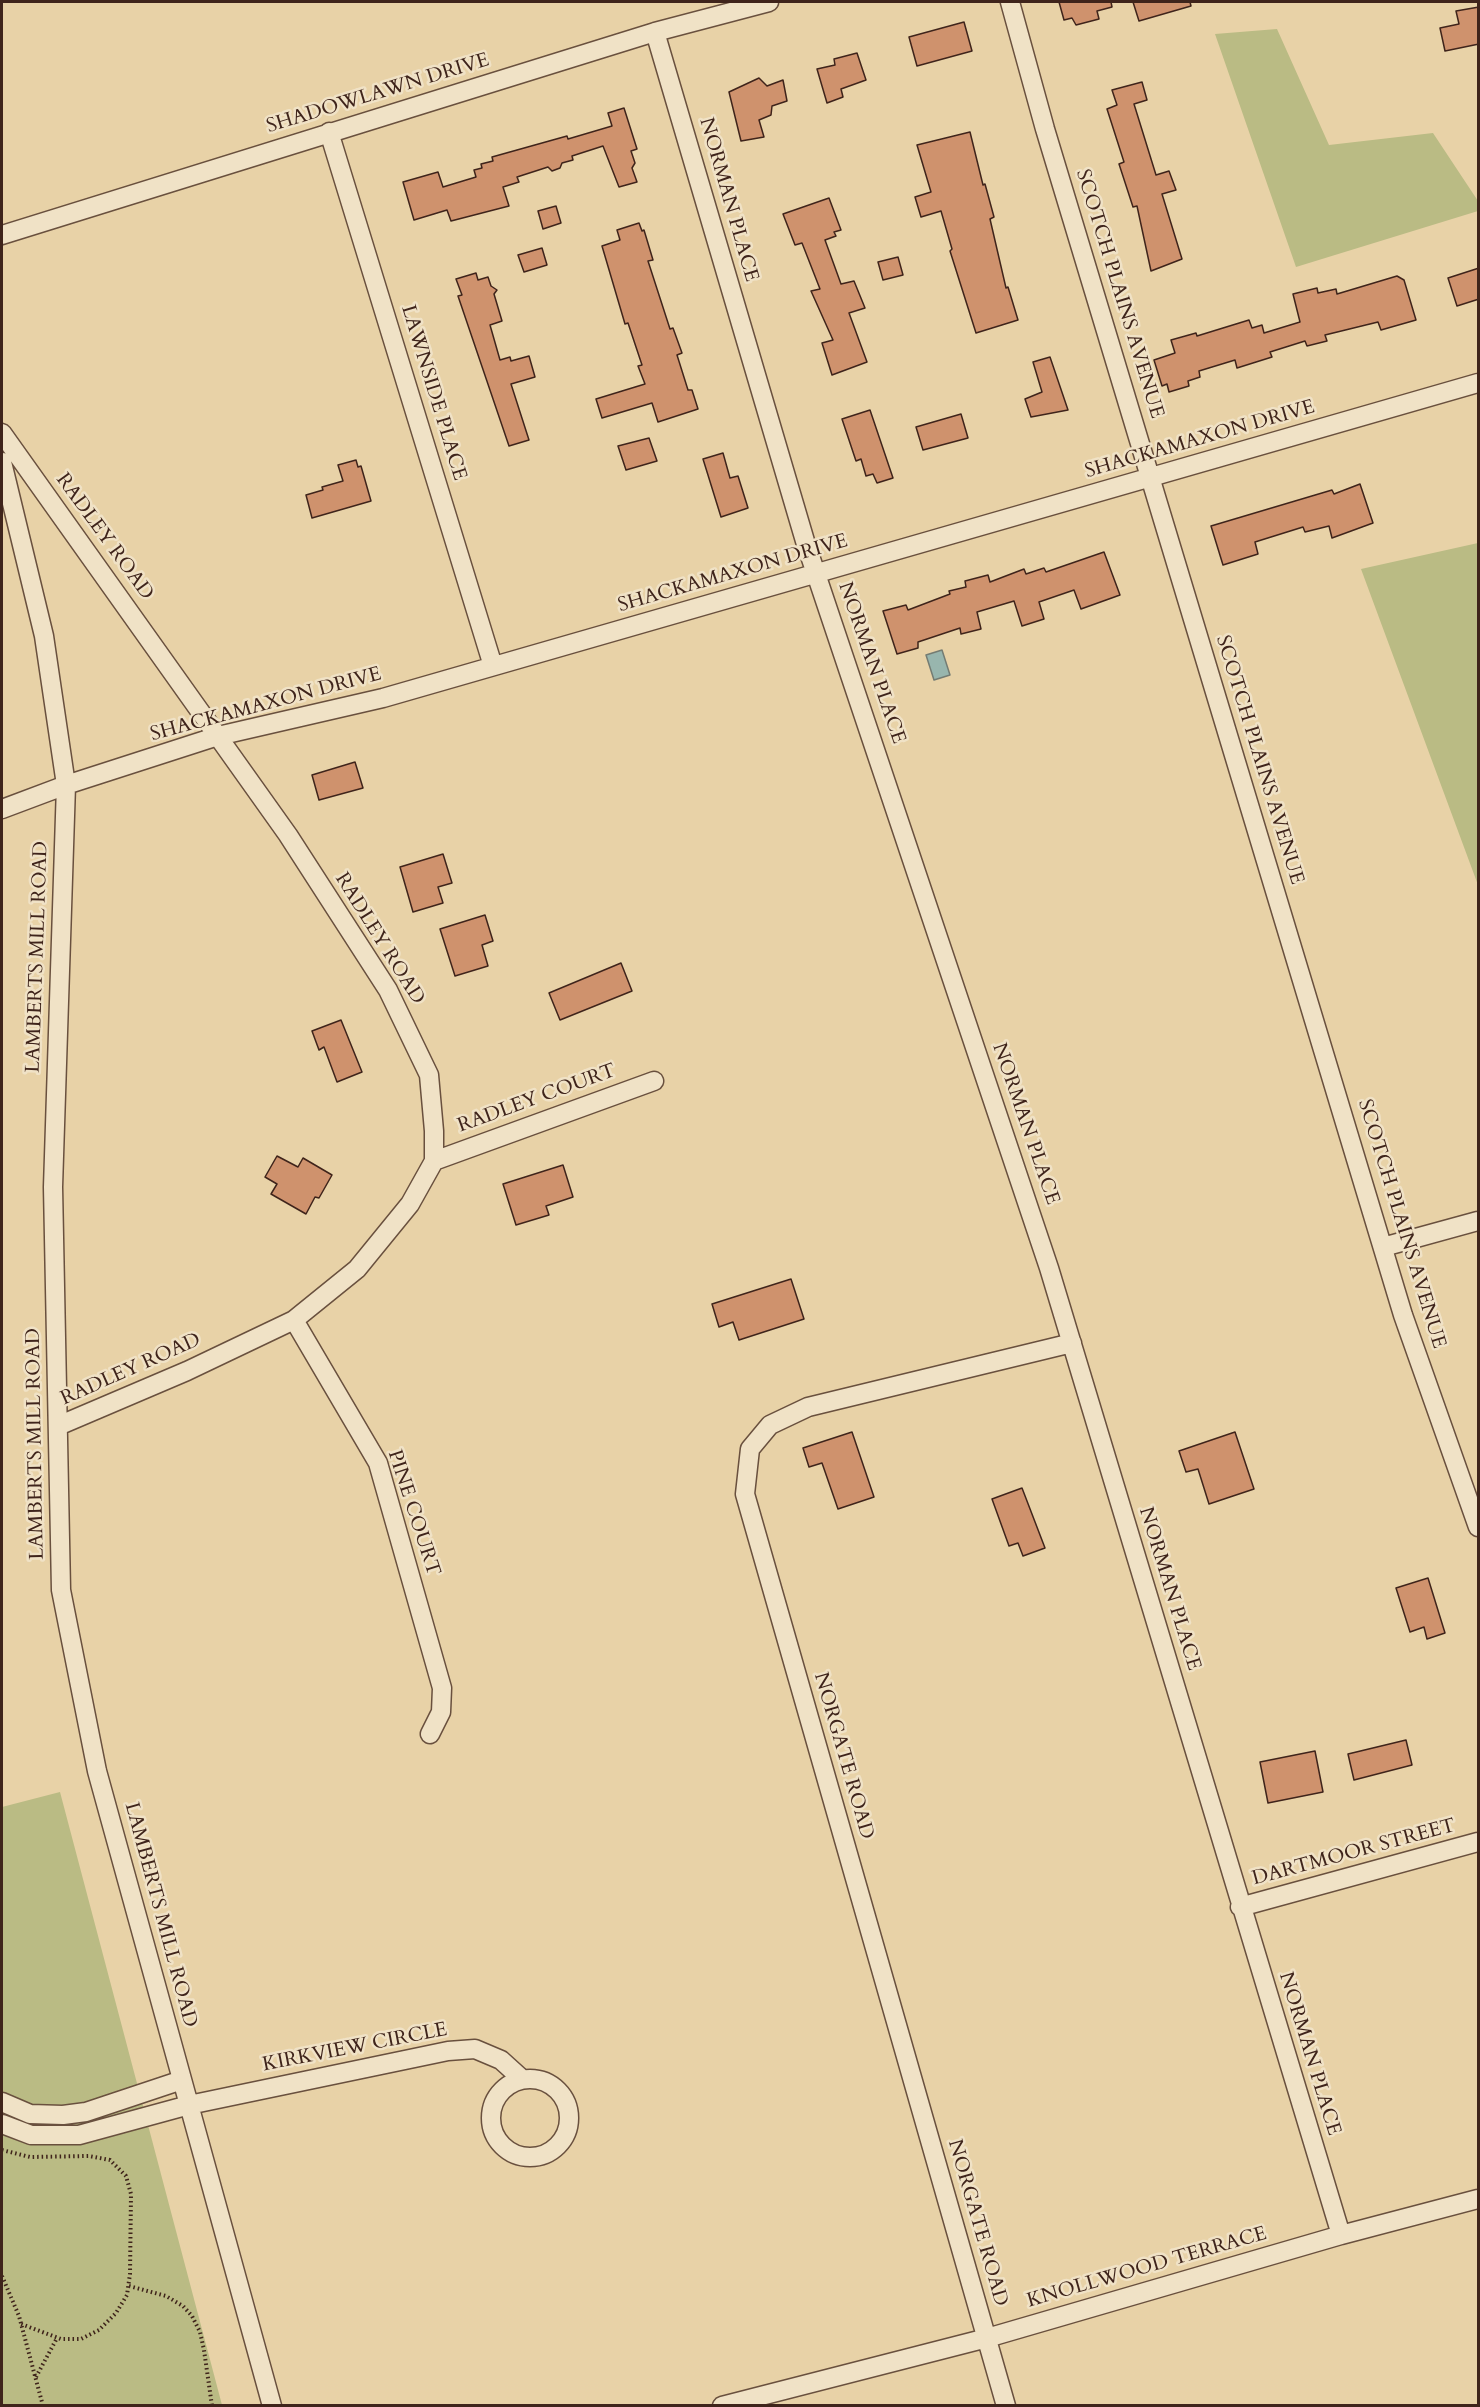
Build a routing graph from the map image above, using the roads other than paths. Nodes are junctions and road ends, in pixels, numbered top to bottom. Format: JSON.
{"nodes":[{"id":1,"x":769,"y":2,"type":"edge"},
{"id":2,"x":1010,"y":2,"type":"edge"},
{"id":3,"x":655,"y":32,"type":"junction"},
{"id":4,"x":329,"y":132,"type":"junction"},
{"id":5,"x":2,"y":235,"type":"edge"},
{"id":6,"x":1479,"y":384,"type":"edge"},
{"id":7,"x":2,"y":433,"type":"edge"},
{"id":8,"x":2,"y":462,"type":"edge"},
{"id":9,"x":1150,"y":478,"type":"junction"},
{"id":10,"x":817,"y":573,"type":"junction"},
{"id":11,"x":493,"y":666,"type":"junction"},
{"id":12,"x":218,"y":736,"type":"junction"},
{"id":13,"x":66,"y":786,"type":"junction"},
{"id":14,"x":2,"y":809,"type":"edge"},
{"id":15,"x":654,"y":1081,"type":"dead end"},
{"id":16,"x":434,"y":1161,"type":"junction"},
{"id":17,"x":1479,"y":1221,"type":"edge"},
{"id":18,"x":1383,"y":1246,"type":"junction"},
{"id":19,"x":294,"y":1320,"type":"junction"},
{"id":20,"x":1072,"y":1343,"type":"junction"},
{"id":21,"x":58,"y":1426,"type":"junction"},
{"id":22,"x":1479,"y":1527,"type":"edge"},
{"id":23,"x":430,"y":1734,"type":"dead end"},
{"id":24,"x":1479,"y":1842,"type":"edge"},
{"id":25,"x":1240,"y":1907,"type":"junction"},
{"id":26,"x":522,"y":2079,"type":"junction"},
{"id":27,"x":182,"y":2080,"type":"junction"},
{"id":28,"x":2,"y":2102,"type":"edge"},
{"id":29,"x":189,"y":2105,"type":"junction"},
{"id":30,"x":2,"y":2124,"type":"edge"},
{"id":31,"x":1479,"y":2199,"type":"edge"},
{"id":32,"x":1341,"y":2235,"type":"junction"},
{"id":33,"x":987,"y":2338,"type":"junction"},
{"id":34,"x":272,"y":2406,"type":"edge"},
{"id":35,"x":722,"y":2406,"type":"edge"},
{"id":36,"x":1006,"y":2406,"type":"edge"}],
"edges":[{"from":1,"to":3,"type":"street","name":"SHADOWLAWN DRIVE"},
{"from":2,"to":9,"type":"street","name":"SCOTCH PLAINS AVENUE"},
{"from":3,"to":4,"type":"street","name":"SHADOWLAWN DRIVE"},
{"from":3,"to":10,"type":"street","name":"NORMAN PLACE"},
{"from":4,"to":5,"type":"street","name":"SHADOWLAWN DRIVE"},
{"from":4,"to":11,"type":"street","name":"LAWNSIDE PLACE"},
{"from":6,"to":9,"type":"street","name":"SHACKAMAXON DRIVE"},
{"from":7,"to":12,"type":"street","name":"RADLEY ROAD"},
{"from":8,"to":13,"type":"street","name":"LAMBERTS MILL ROAD"},
{"from":9,"to":10,"type":"street","name":"SHACKAMAXON DRIVE"},
{"from":9,"to":18,"type":"street","name":"SCOTCH PLAINS AVENUE"},
{"from":10,"to":11,"type":"street","name":"SHACKAMAXON DRIVE"},
{"from":10,"to":20,"type":"street","name":"NORMAN PLACE"},
{"from":11,"to":12,"type":"street","name":"SHACKAMAXON DRIVE"},
{"from":12,"to":13,"type":"street","name":"SHACKAMAXON DRIVE"},
{"from":12,"to":16,"type":"street","name":"RADLEY ROAD"},
{"from":13,"to":14,"type":"street","name":"SHACKAMAXON DRIVE"},
{"from":13,"to":21,"type":"street","name":"LAMBERTS MILL ROAD"},
{"from":15,"to":16,"type":"street","name":"RADLEY COURT"},
{"from":16,"to":19,"type":"street","name":"RADLEY ROAD"},
{"from":17,"to":18,"type":"street"},
{"from":18,"to":22,"type":"street","name":"SCOTCH PLAINS AVENUE"},
{"from":19,"to":21,"type":"street","name":"RADLEY ROAD"},
{"from":19,"to":23,"type":"street","name":"PINE COURT"},
{"from":20,"to":25,"type":"street","name":"NORMAN PLACE"},
{"from":20,"to":33,"type":"street","name":"NORGATE ROAD"},
{"from":21,"to":27,"type":"street","name":"LAMBERTS MILL ROAD"},
{"from":24,"to":25,"type":"street","name":"DARTMOOR STREET"},
{"from":25,"to":32,"type":"street","name":"NORMAN PLACE"},
{"from":26,"to":26,"type":"street","name":"KIRKVIEW CIRCLE"},
{"from":26,"to":29,"type":"street","name":"KIRKVIEW CIRCLE"},
{"from":27,"to":28,"type":"street"},
{"from":27,"to":29,"type":"street","name":"LAMBERTS MILL ROAD"},
{"from":29,"to":30,"type":"street","name":"KIRKVIEW CIRCLE"},
{"from":29,"to":34,"type":"street","name":"LAMBERTS MILL ROAD"},
{"from":31,"to":32,"type":"street","name":"KNOLLWOOD TERRACE"},
{"from":32,"to":33,"type":"street","name":"KNOLLWOOD TERRACE"},
{"from":33,"to":35,"type":"street","name":"KNOLLWOOD TERRACE"},
{"from":33,"to":36,"type":"street","name":"NORGATE ROAD"}]}
